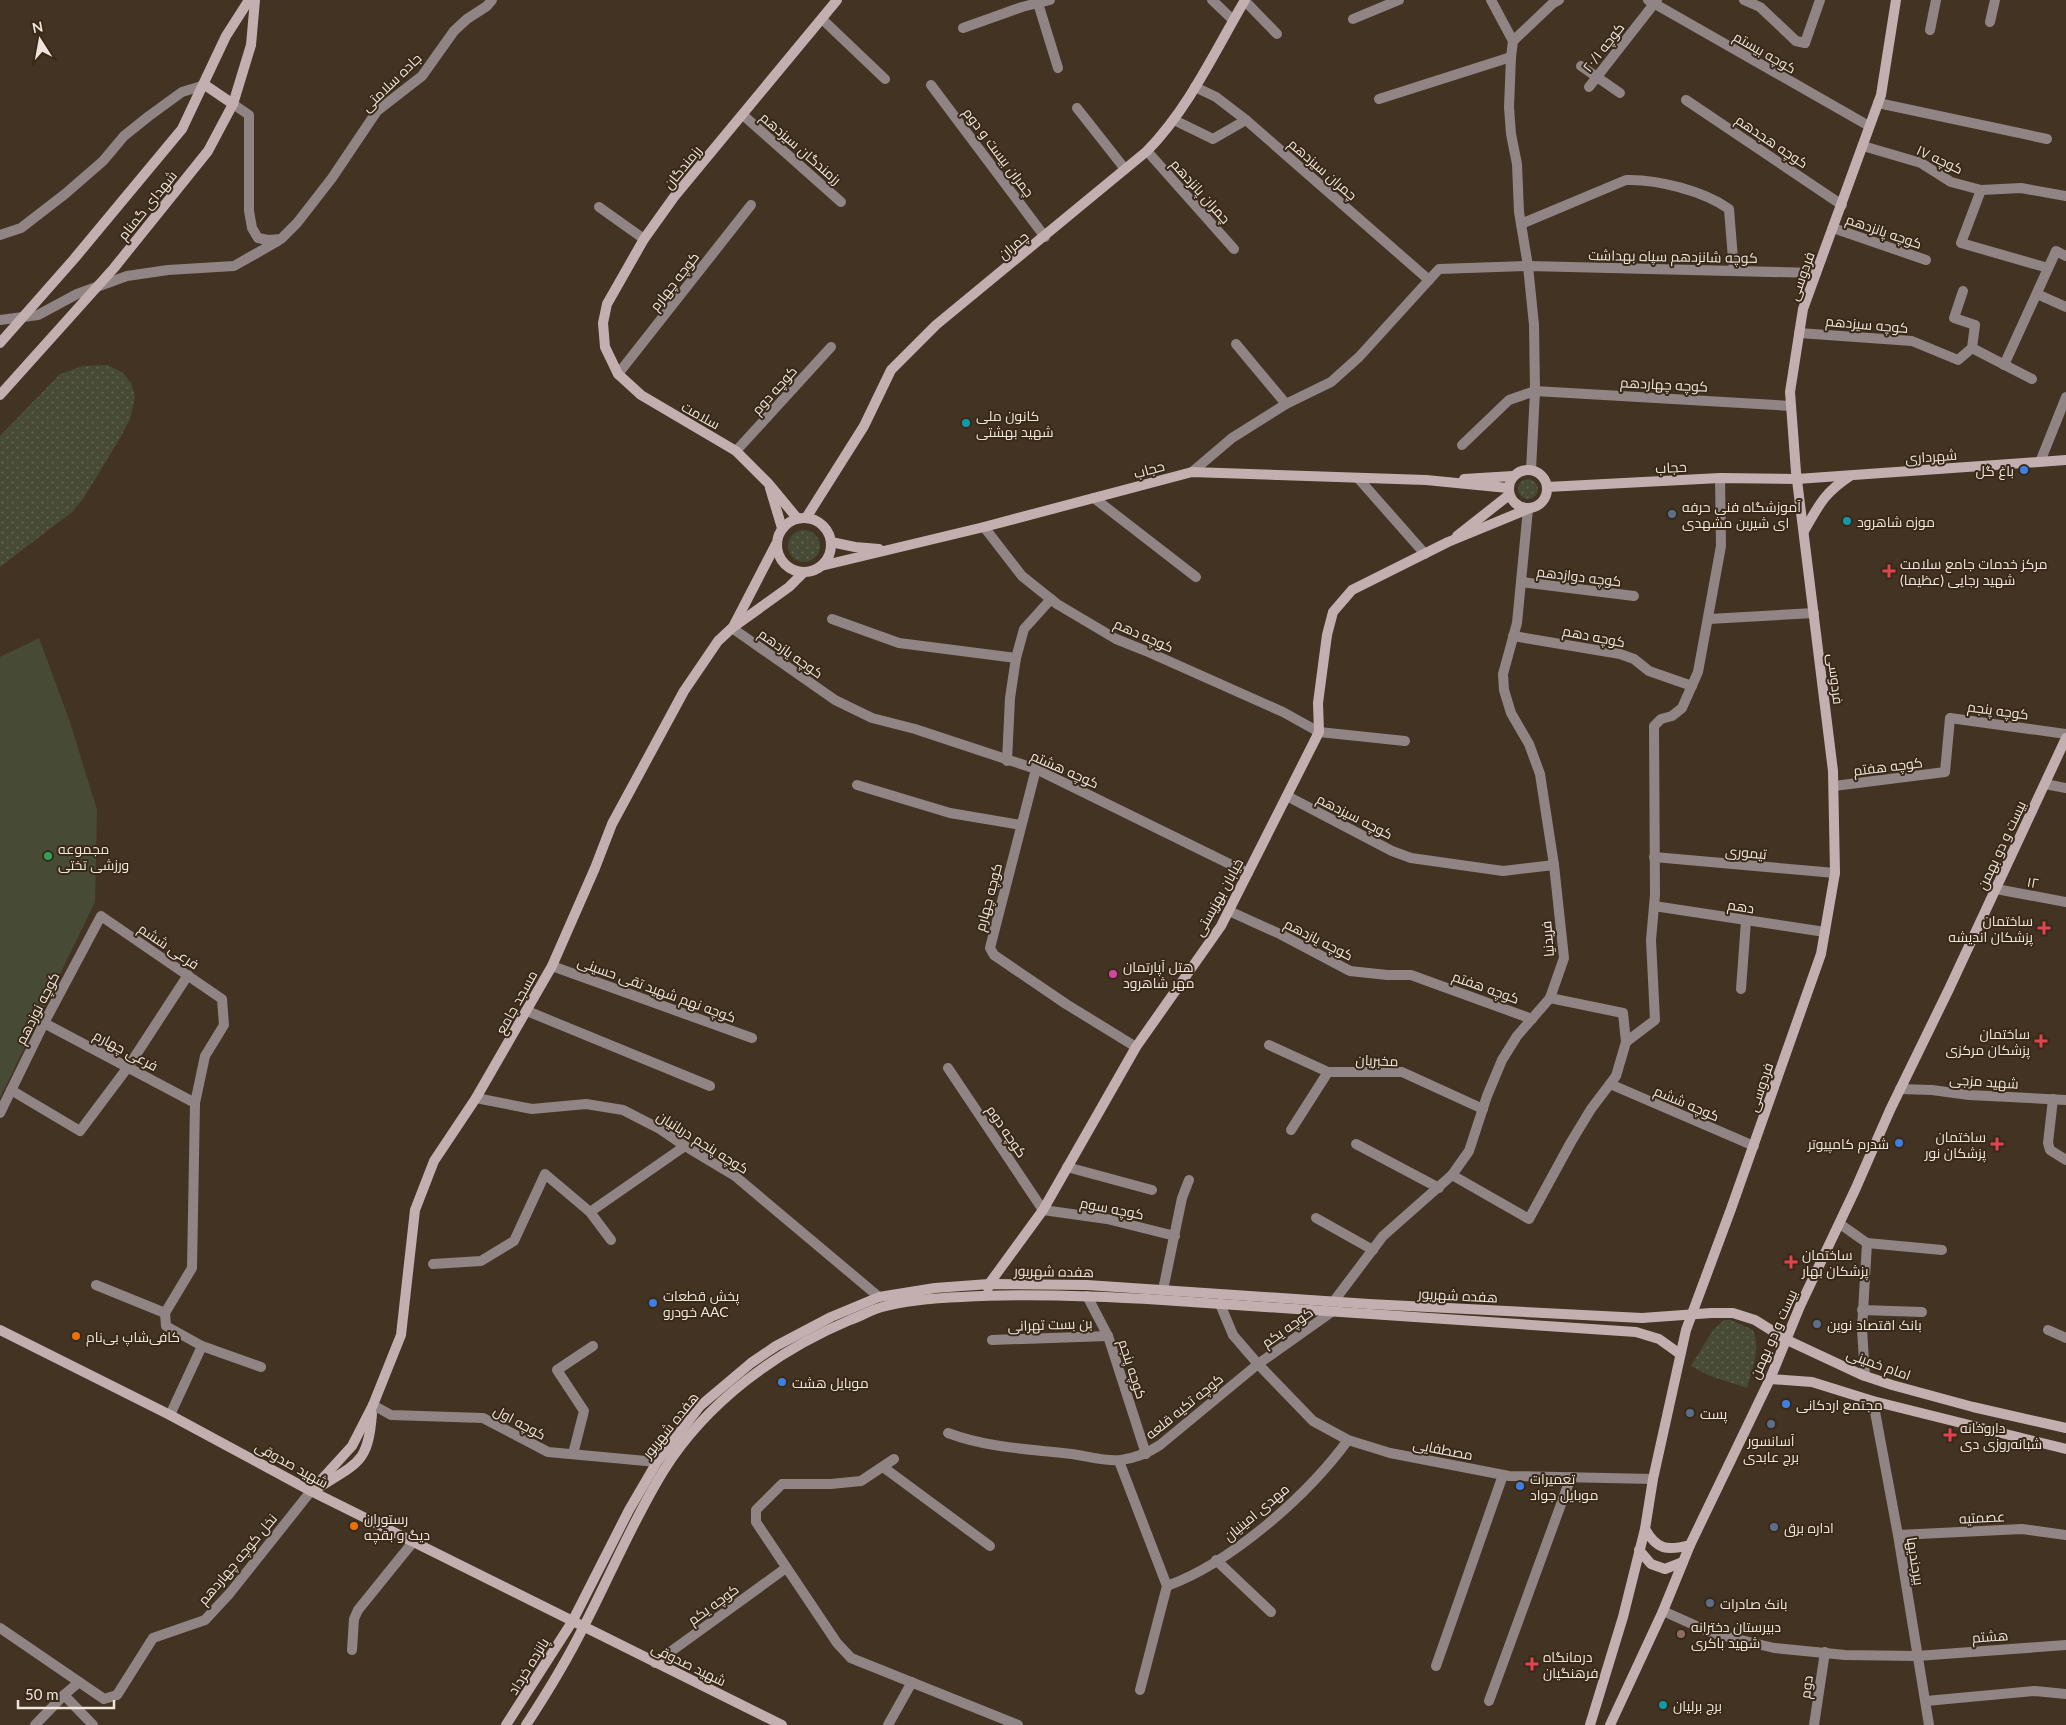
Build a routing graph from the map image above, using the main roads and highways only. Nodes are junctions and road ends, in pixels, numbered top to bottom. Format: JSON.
{"nodes":[{"id":1,"x":249,"y":0,"type":"edge"},
{"id":2,"x":255,"y":0,"type":"edge"},
{"id":3,"x":836,"y":0,"type":"edge"},
{"id":4,"x":1245,"y":0,"type":"edge"},
{"id":5,"x":1896,"y":0,"type":"edge"},
{"id":6,"x":204,"y":85,"type":"junction"},
{"id":7,"x":233,"y":104,"type":"junction"},
{"id":8,"x":0,"y":343,"type":"edge"},
{"id":9,"x":618,"y":374,"type":"joint"},
{"id":10,"x":0,"y":395,"type":"edge"},
{"id":11,"x":2066,"y":460,"type":"edge"},
{"id":12,"x":1851,"y":475,"type":"junction"},
{"id":13,"x":1513,"y":476,"type":"junction"},
{"id":14,"x":1797,"y":479,"type":"junction"},
{"id":15,"x":1426,"y":480,"type":"junction"},
{"id":16,"x":768,"y":482,"type":"junction"},
{"id":17,"x":1547,"y":488,"type":"junction"},
{"id":18,"x":1508,"y":491,"type":"junction"},
{"id":19,"x":1528,"y":509,"type":"junction"},
{"id":20,"x":802,"y":518,"type":"junction"},
{"id":21,"x":782,"y":528,"type":"junction"},
{"id":22,"x":1804,"y":531,"type":"junction"},
{"id":23,"x":831,"y":542,"type":"junction"},
{"id":24,"x":1448,"y":542,"type":"junction"},
{"id":25,"x":776,"y":544,"type":"junction"},
{"id":26,"x":887,"y":550,"type":"junction"},
{"id":27,"x":821,"y":566,"type":"junction"},
{"id":28,"x":804,"y":572,"type":"junction"},
{"id":29,"x":732,"y":628,"type":"junction"},
{"id":30,"x":2066,"y":738,"type":"edge"},
{"id":31,"x":988,"y":1284,"type":"junction"},
{"id":32,"x":986,"y":1295,"type":"junction"},
{"id":33,"x":1333,"y":1306,"type":"junction"},
{"id":34,"x":1691,"y":1314,"type":"junction"},
{"id":35,"x":0,"y":1330,"type":"edge"},
{"id":36,"x":1788,"y":1340,"type":"junction"},
{"id":37,"x":1680,"y":1354,"type":"junction"},
{"id":38,"x":1770,"y":1379,"type":"junction"},
{"id":39,"x":2066,"y":1428,"type":"edge"},
{"id":40,"x":2066,"y":1449,"type":"edge"},
{"id":41,"x":312,"y":1491,"type":"junction"},
{"id":42,"x":1645,"y":1529,"type":"junction"},
{"id":43,"x":1690,"y":1546,"type":"junction"},
{"id":44,"x":1639,"y":1550,"type":"junction"},
{"id":45,"x":1683,"y":1562,"type":"junction"},
{"id":46,"x":572,"y":1622,"type":"junction"},
{"id":47,"x":584,"y":1627,"type":"junction"},
{"id":48,"x":506,"y":1725,"type":"edge"},
{"id":49,"x":526,"y":1725,"type":"edge"},
{"id":50,"x":782,"y":1725,"type":"edge"},
{"id":51,"x":1590,"y":1725,"type":"edge"},
{"id":52,"x":1610,"y":1725,"type":"edge"}],
"edges":[{"from":1,"to":6,"type":"main road","name":"شهدای گمنام"},
{"from":2,"to":7,"type":"main road","name":"شهدای گمنام"},
{"from":3,"to":9,"type":"main road","name":"رزمندگان"},
{"from":4,"to":20,"type":"main road","name":"چمران"},
{"from":5,"to":14,"type":"main road","name":"فردوسی"},
{"from":6,"to":7,"type":"main road"},
{"from":6,"to":8,"type":"main road","name":"شهدای گمنام"},
{"from":7,"to":10,"type":"main road","name":"شهدای گمنام"},
{"from":9,"to":16,"type":"main road","name":"سلامت"},
{"from":11,"to":12,"type":"main road","name":"شهرداری"},
{"from":12,"to":14,"type":"main road","name":"شهرداری"},
{"from":12,"to":22,"type":"main road"},
{"from":13,"to":15,"type":"main road"},
{"from":13,"to":17,"type":"main road"},
{"from":13,"to":18,"type":"main road"},
{"from":14,"to":17,"type":"main road","name":"حجاب"},
{"from":14,"to":22,"type":"main road","name":"فردوسی"},
{"from":15,"to":18,"type":"main road"},
{"from":15,"to":26,"type":"main road","name":"حجاب"},
{"from":16,"to":20,"type":"main road","name":"سلامت"},
{"from":16,"to":21,"type":"main road"},
{"from":17,"to":19,"type":"main road"},
{"from":18,"to":19,"type":"main road"},
{"from":18,"to":24,"type":"main road","name":"خیابان بهزیستی"},
{"from":19,"to":24,"type":"main road","name":"خیابان بهزیستی"},
{"from":20,"to":21,"type":"main road"},
{"from":20,"to":23,"type":"main road"},
{"from":21,"to":25,"type":"main road"},
{"from":22,"to":34,"type":"main road","name":"فردوسی"},
{"from":23,"to":26,"type":"main road"},
{"from":23,"to":27,"type":"main road"},
{"from":24,"to":31,"type":"main road","name":"خیابان بهزیستی"},
{"from":25,"to":28,"type":"main road"},
{"from":25,"to":29,"type":"main road"},
{"from":26,"to":27,"type":"main road","name":"حجاب"},
{"from":27,"to":28,"type":"main road"},
{"from":28,"to":29,"type":"main road"},
{"from":29,"to":41,"type":"main road","name":"مسجد جامع"},
{"from":30,"to":36,"type":"main road","name":"بیست و دو بهمن"},
{"from":31,"to":32,"type":"main road"},
{"from":31,"to":33,"type":"main road","name":"هفده شهریور"},
{"from":31,"to":46,"type":"main road","name":"هفده شهریور"},
{"from":32,"to":33,"type":"main road","name":"هفده شهریور"},
{"from":32,"to":47,"type":"main road","name":"هفده شهریور"},
{"from":33,"to":34,"type":"main road","name":"هفده شهریور"},
{"from":33,"to":37,"type":"main road","name":"هفده شهریور"},
{"from":34,"to":36,"type":"main road","name":"امام خمینی"},
{"from":34,"to":37,"type":"main road","name":"فردوسی"},
{"from":35,"to":41,"type":"main road","name":"شهید صدوقی"},
{"from":36,"to":38,"type":"main road","name":"بیست و دو بهمن"},
{"from":36,"to":39,"type":"main road","name":"امام خمینی"},
{"from":37,"to":42,"type":"main road"},
{"from":38,"to":40,"type":"main road"},
{"from":38,"to":43,"type":"main road","name":"بیست و دو بهمن"},
{"from":41,"to":46,"type":"main road","name":"شهید صدوقی"},
{"from":42,"to":43,"type":"main road"},
{"from":42,"to":44,"type":"main road"},
{"from":43,"to":45,"type":"main road","name":"بیست و دو بهمن"},
{"from":44,"to":45,"type":"main road"},
{"from":44,"to":51,"type":"main road"},
{"from":45,"to":52,"type":"main road","name":"بیست و دو بهمن"},
{"from":46,"to":47,"type":"main road","name":"شهید صدوقی"},
{"from":46,"to":48,"type":"main road","name":"پانزده خرداد"},
{"from":47,"to":49,"type":"main road","name":"پانزده خرداد"},
{"from":47,"to":50,"type":"main road","name":"شهید صدوقی"}]}
